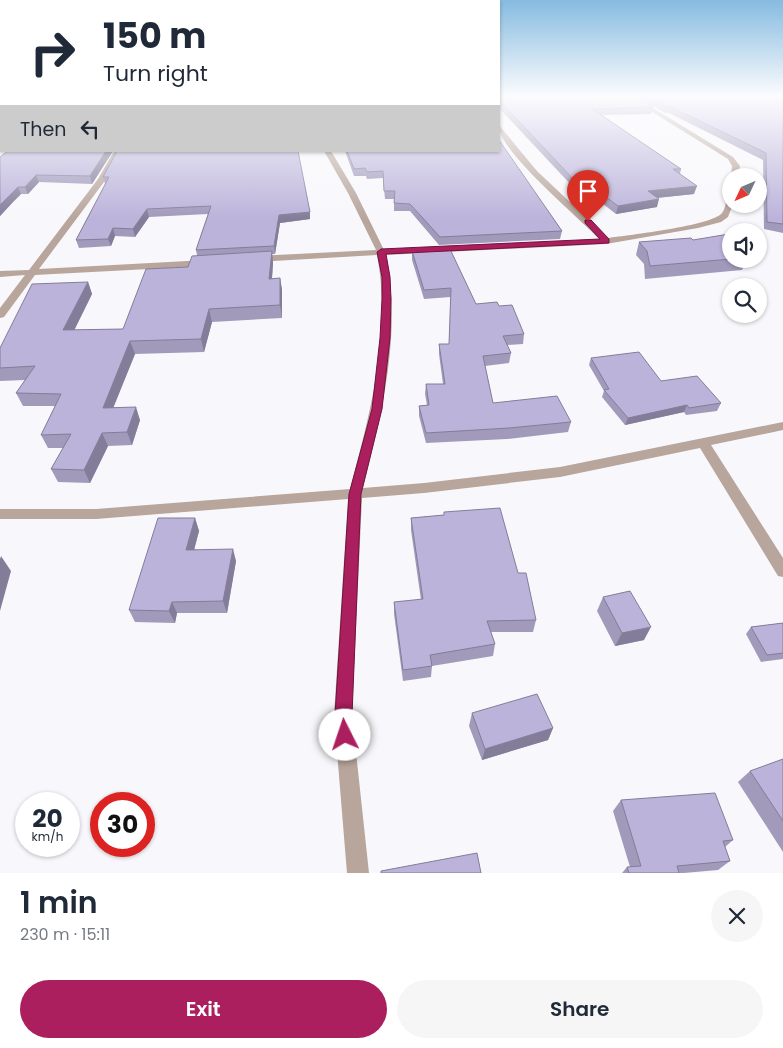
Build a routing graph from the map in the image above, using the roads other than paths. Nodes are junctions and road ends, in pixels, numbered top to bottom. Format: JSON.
{"nodes":[{"id":1,"x":505,"y":138,"type":"edge"},
{"id":2,"x":698,"y":138,"type":"edge"},
{"id":3,"x":117,"y":152,"type":"edge"},
{"id":4,"x":328,"y":152,"type":"edge"},
{"id":5,"x":736,"y":168,"type":"edge"},
{"id":6,"x":726,"y":213,"type":"edge"},
{"id":7,"x":606,"y":241,"type":"junction"},
{"id":8,"x":381,"y":252,"type":"junction"},
{"id":9,"x":242,"y":260,"type":"edge"},
{"id":10,"x":212,"y":262,"type":"edge"},
{"id":11,"x":0,"y":274,"type":"edge"},
{"id":12,"x":32,"y":274,"type":"junction"},
{"id":13,"x":0,"y":315,"type":"edge"},
{"id":14,"x":783,"y":426,"type":"edge"},
{"id":15,"x":703,"y":442,"type":"junction"},
{"id":16,"x":355,"y":494,"type":"junction"},
{"id":17,"x":0,"y":514,"type":"edge"},
{"id":18,"x":783,"y":571,"type":"edge"},
{"id":19,"x":358,"y":873,"type":"edge"}],
"edges":[{"from":1,"to":7,"type":"street"},
{"from":2,"to":5,"type":"street"},
{"from":3,"to":12,"type":"street"},
{"from":4,"to":8,"type":"street"},
{"from":6,"to":7,"type":"street"},
{"from":7,"to":8,"type":"street"},
{"from":8,"to":9,"type":"street"},
{"from":8,"to":16,"type":"street"},
{"from":10,"to":12,"type":"street"},
{"from":11,"to":12,"type":"street"},
{"from":12,"to":13,"type":"street"},
{"from":14,"to":15,"type":"street"},
{"from":15,"to":16,"type":"street"},
{"from":15,"to":18,"type":"street"},
{"from":16,"to":17,"type":"street"},
{"from":16,"to":19,"type":"street"}]}
